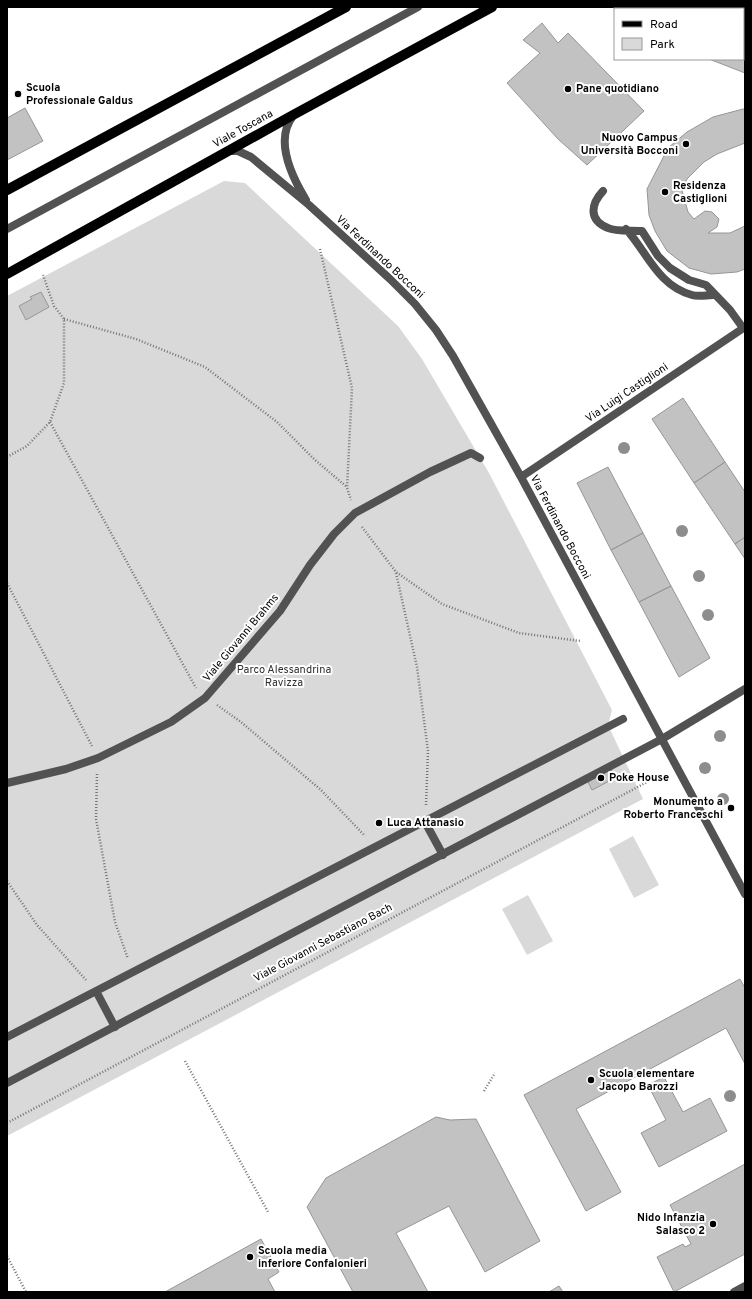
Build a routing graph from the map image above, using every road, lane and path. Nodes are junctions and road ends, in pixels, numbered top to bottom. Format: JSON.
{"nodes":[{"id":1,"x":346,"y":7,"type":"edge"},
{"id":2,"x":418,"y":7,"type":"edge"},
{"id":3,"x":492,"y":7,"type":"edge"},
{"id":4,"x":293,"y":115,"type":"junction"},
{"id":5,"x":229,"y":151,"type":"junction"},
{"id":6,"x":7,"y":190,"type":"edge"},
{"id":7,"x":603,"y":191,"type":"dead end"},
{"id":8,"x":309,"y":205,"type":"junction"},
{"id":9,"x":7,"y":229,"type":"edge"},
{"id":10,"x":626,"y":229,"type":"junction"},
{"id":11,"x":7,"y":274,"type":"edge"},
{"id":12,"x":43,"y":275,"type":"dead end"},
{"id":13,"x":713,"y":295,"type":"junction"},
{"id":14,"x":64,"y":319,"type":"junction"},
{"id":15,"x":744,"y":327,"type":"edge"},
{"id":16,"x":50,"y":422,"type":"junction"},
{"id":17,"x":7,"y":457,"type":"edge"},
{"id":18,"x":480,"y":458,"type":"dead end"},
{"id":19,"x":520,"y":477,"type":"junction"},
{"id":20,"x":347,"y":488,"type":"dead end"},
{"id":21,"x":396,"y":572,"type":"dead end"},
{"id":22,"x":7,"y":583,"type":"edge"},
{"id":23,"x":745,"y":689,"type":"edge"},
{"id":24,"x":205,"y":698,"type":"junction"},
{"id":25,"x":623,"y":719,"type":"dead end"},
{"id":26,"x":662,"y":739,"type":"junction"},
{"id":27,"x":98,"y":758,"type":"junction"},
{"id":28,"x":648,"y":781,"type":"dead end"},
{"id":29,"x":7,"y":783,"type":"edge"},
{"id":30,"x":425,"y":822,"type":"junction"},
{"id":31,"x":375,"y":847,"type":"junction"},
{"id":32,"x":443,"y":855,"type":"junction"},
{"id":33,"x":7,"y":881,"type":"edge"},
{"id":34,"x":745,"y":894,"type":"edge"},
{"id":35,"x":133,"y":972,"type":"junction"},
{"id":36,"x":96,"y":991,"type":"junction"},
{"id":37,"x":115,"y":1027,"type":"junction"},
{"id":38,"x":7,"y":1037,"type":"edge"},
{"id":39,"x":186,"y":1061,"type":"dead end"},
{"id":40,"x":495,"y":1073,"type":"dead end"},
{"id":41,"x":7,"y":1083,"type":"edge"},
{"id":42,"x":484,"y":1091,"type":"dead end"},
{"id":43,"x":7,"y":1123,"type":"edge"},
{"id":44,"x":268,"y":1212,"type":"dead end"},
{"id":45,"x":7,"y":1256,"type":"edge"},
{"id":46,"x":745,"y":1286,"type":"edge"},
{"id":47,"x":26,"y":1292,"type":"edge"},
{"id":48,"x":734,"y":1292,"type":"edge"}],
"edges":[{"from":1,"to":6,"type":"main road"},
{"from":2,"to":9,"type":"street"},
{"from":3,"to":4,"type":"main road","name":"Viale Toscana"},
{"from":4,"to":5,"type":"main road","name":"Viale Toscana"},
{"from":4,"to":8,"type":"street","name":"Via Ferdinando Bocconi"},
{"from":5,"to":8,"type":"street","name":"Via Ferdinando Bocconi"},
{"from":5,"to":11,"type":"main road","name":"Viale Toscana"},
{"from":7,"to":10,"type":"street"},
{"from":8,"to":19,"type":"street","name":"Via Ferdinando Bocconi"},
{"from":10,"to":13,"type":"street"},
{"from":10,"to":13,"type":"street"},
{"from":12,"to":14,"type":"path"},
{"from":13,"to":15,"type":"street"},
{"from":14,"to":16,"type":"path"},
{"from":14,"to":20,"type":"path"},
{"from":15,"to":19,"type":"street","name":"Via Luigi Castiglioni"},
{"from":16,"to":17,"type":"path"},
{"from":16,"to":24,"type":"path"},
{"from":18,"to":24,"type":"street","name":"Viale Giovanni Brahms"},
{"from":19,"to":26,"type":"street","name":"Via Ferdinando Bocconi"},
{"from":21,"to":30,"type":"path"},
{"from":22,"to":27,"type":"path"},
{"from":23,"to":26,"type":"street"},
{"from":24,"to":27,"type":"street","name":"Viale Giovanni Brahms"},
{"from":24,"to":31,"type":"path"},
{"from":25,"to":30,"type":"street"},
{"from":26,"to":32,"type":"street"},
{"from":26,"to":34,"type":"street","name":"Via Ferdinando Bocconi"},
{"from":27,"to":29,"type":"street","name":"Viale Giovanni Brahms"},
{"from":27,"to":35,"type":"path"},
{"from":28,"to":43,"type":"path","name":"Viale Giovanni Sebastiano Bach"},
{"from":30,"to":31,"type":"street"},
{"from":30,"to":32,"type":"street"},
{"from":31,"to":35,"type":"street"},
{"from":32,"to":37,"type":"street"},
{"from":33,"to":36,"type":"path"},
{"from":35,"to":36,"type":"street"},
{"from":36,"to":37,"type":"street"},
{"from":36,"to":38,"type":"street"},
{"from":37,"to":41,"type":"street"},
{"from":39,"to":44,"type":"path"},
{"from":40,"to":42,"type":"path"},
{"from":45,"to":47,"type":"path"},
{"from":46,"to":48,"type":"street"}]}
